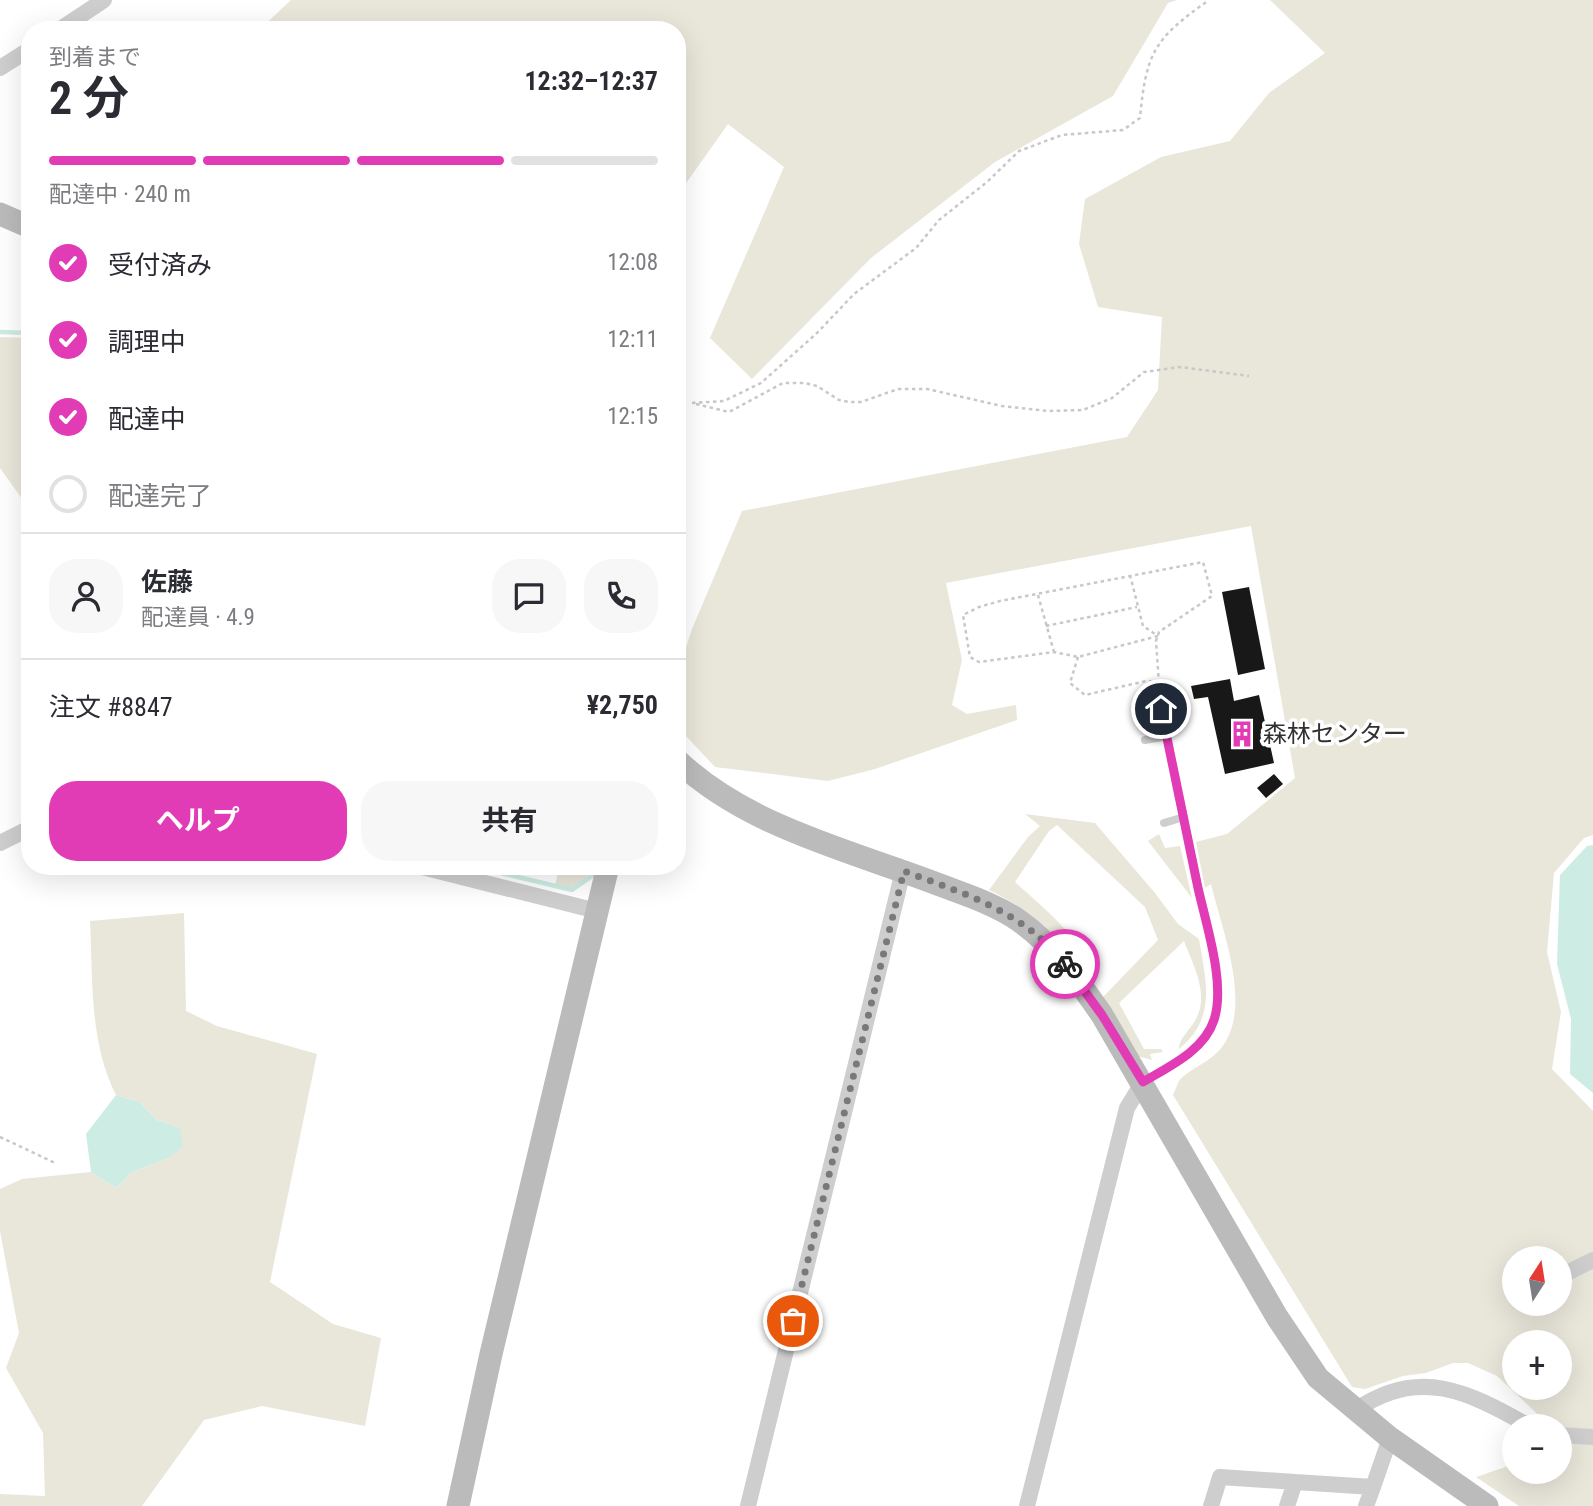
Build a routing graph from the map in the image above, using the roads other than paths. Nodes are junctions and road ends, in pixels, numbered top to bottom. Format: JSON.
{"nodes":[{"id":1,"x":104,"y":0,"type":"edge"},
{"id":2,"x":72,"y":21,"type":"edge"},
{"id":3,"x":21,"y":55,"type":"edge"},
{"id":4,"x":0,"y":68,"type":"edge"},
{"id":5,"x":0,"y":214,"type":"edge"},
{"id":6,"x":21,"y":223,"type":"edge"},
{"id":7,"x":1161,"y":709,"type":"road end"},
{"id":8,"x":1167,"y":736,"type":"junction"},
{"id":9,"x":1145,"y":740,"type":"dead end"},
{"id":10,"x":686,"y":769,"type":"edge"},
{"id":11,"x":1184,"y":817,"type":"junction"},
{"id":12,"x":1164,"y":823,"type":"dead end"},
{"id":13,"x":21,"y":832,"type":"edge"},
{"id":14,"x":0,"y":843,"type":"edge"},
{"id":15,"x":904,"y":871,"type":"junction"},
{"id":16,"x":454,"y":875,"type":"edge"},
{"id":17,"x":606,"y":875,"type":"edge"},
{"id":18,"x":597,"y":911,"type":"junction"},
{"id":19,"x":1143,"y":1082,"type":"junction"},
{"id":20,"x":1593,"y":1260,"type":"edge"},
{"id":21,"x":1572,"y":1270,"type":"edge"},
{"id":22,"x":1356,"y":1410,"type":"junction"},
{"id":23,"x":1508,"y":1414,"type":"edge"},
{"id":24,"x":1572,"y":1436,"type":"edge"},
{"id":25,"x":1593,"y":1437,"type":"edge"},
{"id":26,"x":1390,"y":1438,"type":"junction"},
{"id":27,"x":1295,"y":1482,"type":"junction"},
{"id":28,"x":1373,"y":1487,"type":"junction"},
{"id":29,"x":458,"y":1506,"type":"edge"},
{"id":30,"x":748,"y":1506,"type":"edge"},
{"id":31,"x":1027,"y":1506,"type":"edge"},
{"id":32,"x":1211,"y":1506,"type":"edge"},
{"id":33,"x":1287,"y":1506,"type":"edge"},
{"id":34,"x":1366,"y":1506,"type":"edge"},
{"id":35,"x":1487,"y":1506,"type":"edge"}],
"edges":[{"from":1,"to":2,"type":"street"},
{"from":3,"to":4,"type":"street"},
{"from":5,"to":6,"type":"street"},
{"from":7,"to":8,"type":"lane"},
{"from":8,"to":9,"type":"lane"},
{"from":8,"to":11,"type":"lane"},
{"from":10,"to":15,"type":"street"},
{"from":11,"to":12,"type":"lane"},
{"from":11,"to":19,"type":"lane"},
{"from":13,"to":14,"type":"street"},
{"from":15,"to":19,"type":"street"},
{"from":15,"to":30,"type":"street"},
{"from":16,"to":18,"type":"street"},
{"from":17,"to":18,"type":"street"},
{"from":18,"to":29,"type":"street"},
{"from":19,"to":22,"type":"street"},
{"from":19,"to":31,"type":"street"},
{"from":20,"to":21,"type":"street"},
{"from":22,"to":23,"type":"street"},
{"from":22,"to":26,"type":"street"},
{"from":24,"to":25,"type":"street"},
{"from":26,"to":28,"type":"street"},
{"from":26,"to":35,"type":"street"},
{"from":27,"to":28,"type":"street"},
{"from":27,"to":32,"type":"street"},
{"from":27,"to":33,"type":"street"},
{"from":28,"to":34,"type":"street"}]}
